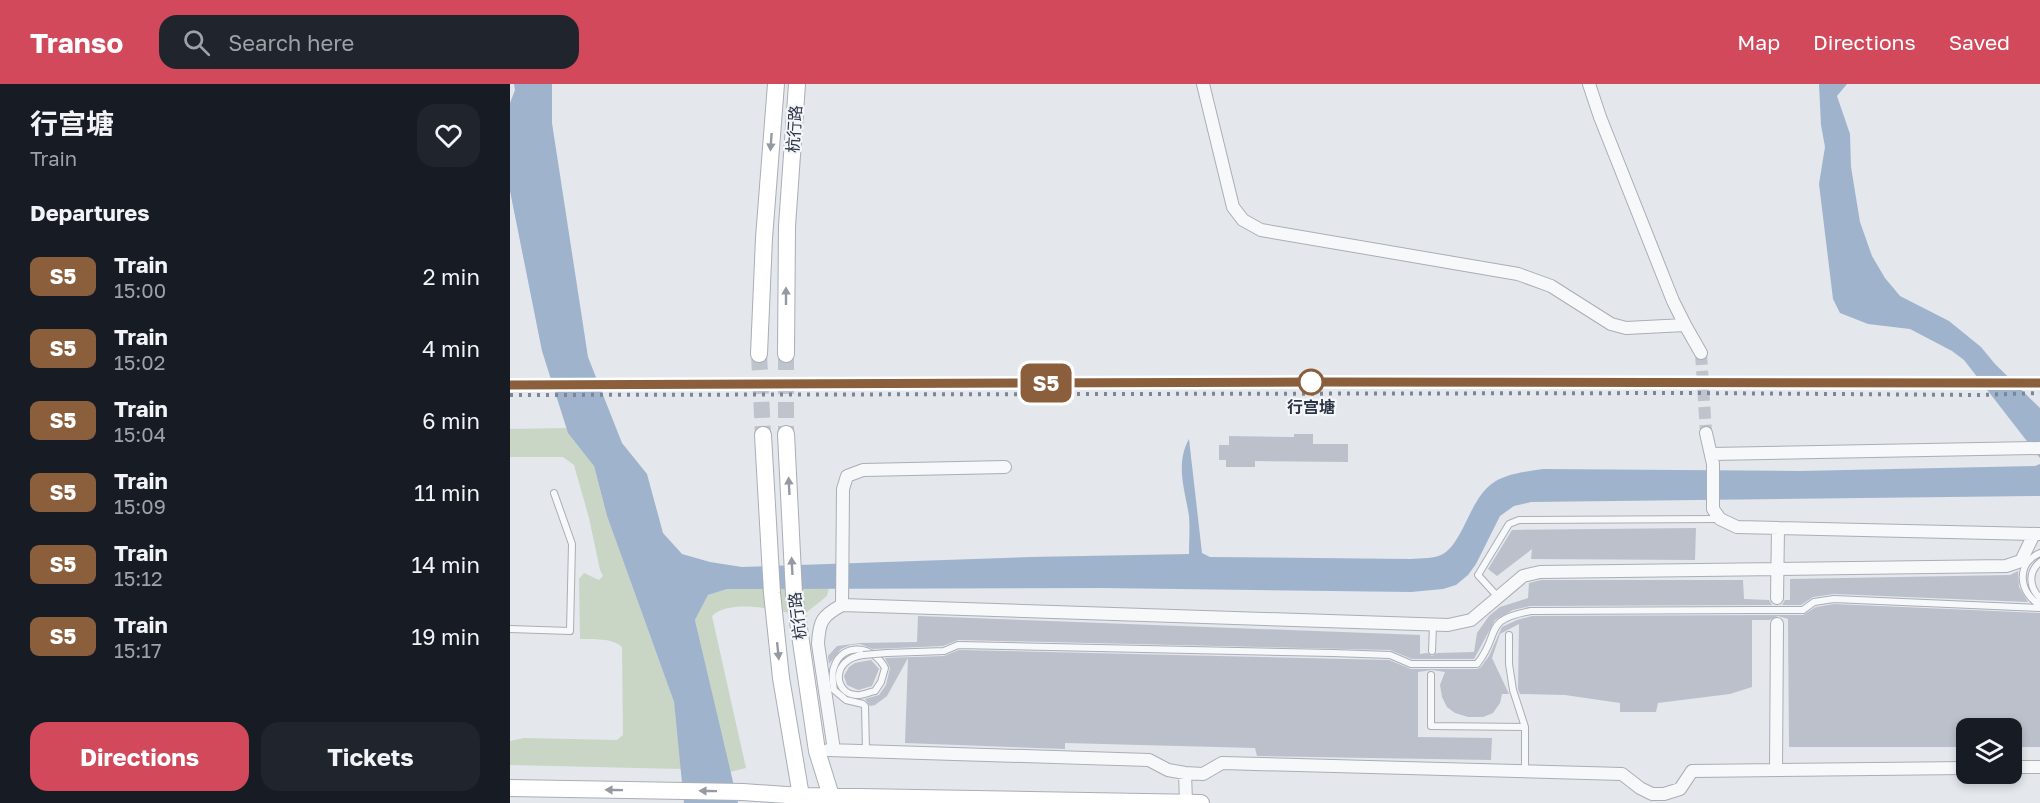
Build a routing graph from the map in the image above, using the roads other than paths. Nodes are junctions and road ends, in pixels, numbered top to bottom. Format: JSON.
{"nodes":[{"id":1,"x":776,"y":84,"type":"edge"},
{"id":2,"x":797,"y":84,"type":"edge"},
{"id":3,"x":1203,"y":84,"type":"edge"},
{"id":4,"x":1589,"y":84,"type":"edge"},
{"id":5,"x":1685,"y":325,"type":"junction"},
{"id":6,"x":1701,"y":353,"type":"tunnel mouth"},
{"id":7,"x":759,"y":354,"type":"tunnel mouth"},
{"id":8,"x":786,"y":354,"type":"tunnel mouth"},
{"id":9,"x":1706,"y":433,"type":"tunnel mouth"},
{"id":10,"x":786,"y":434,"type":"tunnel mouth"},
{"id":11,"x":763,"y":435,"type":"tunnel mouth"},
{"id":12,"x":2034,"y":448,"type":"edge"},
{"id":13,"x":1712,"y":459,"type":"junction"},
{"id":14,"x":1005,"y":467,"type":"dead end"},
{"id":15,"x":554,"y":493,"type":"dead end"},
{"id":16,"x":1716,"y":514,"type":"junction"},
{"id":17,"x":1778,"y":528,"type":"junction"},
{"id":18,"x":2037,"y":534,"type":"edge"},
{"id":19,"x":2040,"y":553,"type":"edge"},
{"id":20,"x":2040,"y":562,"type":"edge"},
{"id":21,"x":1778,"y":569,"type":"junction"},
{"id":22,"x":1504,"y":596,"type":"junction"},
{"id":23,"x":1777,"y":598,"type":"dead end"},
{"id":24,"x":2040,"y":598,"type":"edge"},
{"id":25,"x":842,"y":604,"type":"junction"},
{"id":26,"x":2040,"y":607,"type":"edge"},
{"id":27,"x":1432,"y":624,"type":"junction"},
{"id":28,"x":1777,"y":624,"type":"dead end"},
{"id":29,"x":510,"y":629,"type":"edge"},
{"id":30,"x":1509,"y":635,"type":"dead end"},
{"id":31,"x":1432,"y":651,"type":"dead end"},
{"id":32,"x":1431,"y":675,"type":"dead end"},
{"id":33,"x":1525,"y":727,"type":"junction"},
{"id":34,"x":834,"y":750,"type":"junction"},
{"id":35,"x":817,"y":751,"type":"junction"},
{"id":36,"x":866,"y":752,"type":"junction"},
{"id":37,"x":2022,"y":767,"type":"edge"},
{"id":38,"x":2040,"y":767,"type":"edge"},
{"id":39,"x":1956,"y":768,"type":"edge"},
{"id":40,"x":1776,"y":770,"type":"junction"},
{"id":41,"x":1526,"y":771,"type":"junction"},
{"id":42,"x":1185,"y":773,"type":"junction"},
{"id":43,"x":510,"y":788,"type":"edge"},
{"id":44,"x":801,"y":796,"type":"junction"},
{"id":45,"x":831,"y":796,"type":"junction"},
{"id":46,"x":1654,"y":799,"type":"edge"},
{"id":47,"x":1186,"y":802,"type":"edge"},
{"id":48,"x":1202,"y":803,"type":"edge"}],
"edges":[{"from":1,"to":7,"type":"main road","name":"杭行路","one_way":true},
{"from":8,"to":2,"type":"main road","name":"杭行路","one_way":true},
{"from":3,"to":5,"type":"street"},
{"from":4,"to":5,"type":"street"},
{"from":5,"to":6,"type":"street"},
{"from":9,"to":13,"type":"street"},
{"from":35,"to":10,"type":"main road","name":"杭行路","one_way":true},
{"from":11,"to":44,"type":"main road","name":"杭行路","one_way":true},
{"from":12,"to":13,"type":"street"},
{"from":13,"to":16,"type":"street"},
{"from":14,"to":25,"type":"street"},
{"from":15,"to":29,"type":"lane"},
{"from":16,"to":17,"type":"street"},
{"from":16,"to":22,"type":"lane"},
{"from":17,"to":18,"type":"street"},
{"from":17,"to":21,"type":"street"},
{"from":18,"to":21,"type":"street"},
{"from":19,"to":26,"type":"lane"},
{"from":20,"to":24,"type":"lane"},
{"from":21,"to":22,"type":"street"},
{"from":21,"to":23,"type":"street"},
{"from":22,"to":27,"type":"street"},
{"from":25,"to":27,"type":"street"},
{"from":25,"to":34,"type":"street"},
{"from":26,"to":36,"type":"lane","bridge":true},
{"from":27,"to":31,"type":"lane"},
{"from":28,"to":40,"type":"street"},
{"from":30,"to":33,"type":"lane"},
{"from":32,"to":33,"type":"lane"},
{"from":33,"to":41,"type":"lane"},
{"from":34,"to":35,"type":"street"},
{"from":34,"to":36,"type":"street"},
{"from":35,"to":45,"type":"main road","name":"杭行路"},
{"from":36,"to":42,"type":"street"},
{"from":37,"to":38,"type":"street"},
{"from":39,"to":40,"type":"street"},
{"from":40,"to":46,"type":"street"},
{"from":41,"to":42,"type":"street"},
{"from":41,"to":46,"type":"street"},
{"from":42,"to":47,"type":"street"},
{"from":44,"to":43,"type":"main road","one_way":true},
{"from":44,"to":45,"type":"main road"},
{"from":45,"to":47,"type":"main road"},
{"from":47,"to":48,"type":"main road"}]}
